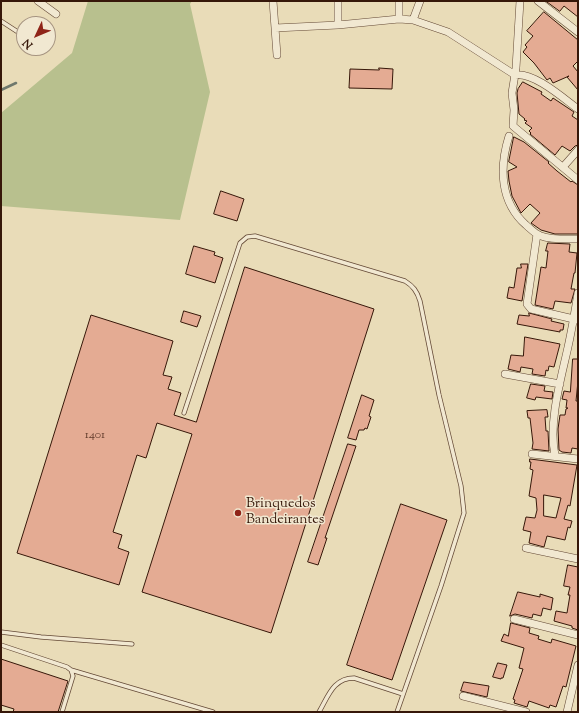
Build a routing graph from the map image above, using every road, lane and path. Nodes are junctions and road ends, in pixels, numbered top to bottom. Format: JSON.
{"nodes":[{"id":1,"x":38,"y":1,"type":"edge"},
{"id":2,"x":273,"y":1,"type":"edge"},
{"id":3,"x":338,"y":1,"type":"edge"},
{"id":4,"x":399,"y":1,"type":"edge"},
{"id":5,"x":420,"y":1,"type":"edge"},
{"id":6,"x":520,"y":1,"type":"edge"},
{"id":7,"x":538,"y":1,"type":"edge"},
{"id":8,"x":56,"y":14,"type":"dead end"},
{"id":9,"x":399,"y":20,"type":"junction"},
{"id":10,"x":413,"y":20,"type":"junction"},
{"id":11,"x":1,"y":21,"type":"edge"},
{"id":12,"x":338,"y":25,"type":"junction"},
{"id":13,"x":275,"y":28,"type":"junction"},
{"id":14,"x":16,"y":31,"type":"edge"},
{"id":15,"x":578,"y":32,"type":"edge"},
{"id":16,"x":277,"y":54,"type":"dead end"},
{"id":17,"x":515,"y":75,"type":"junction"},
{"id":18,"x":578,"y":109,"type":"edge"},
{"id":19,"x":509,"y":136,"type":"dead end"},
{"id":20,"x":578,"y":150,"type":"edge"},
{"id":21,"x":563,"y":167,"type":"junction"},
{"id":22,"x":578,"y":180,"type":"edge"},
{"id":23,"x":537,"y":234,"type":"junction"},
{"id":24,"x":578,"y":239,"type":"edge"},
{"id":25,"x":578,"y":293,"type":"edge"},
{"id":26,"x":576,"y":319,"type":"edge"},
{"id":27,"x":505,"y":374,"type":"dead end"},
{"id":28,"x":560,"y":384,"type":"junction"},
{"id":29,"x":184,"y":413,"type":"dead end"},
{"id":30,"x":532,"y":454,"type":"dead end"},
{"id":31,"x":555,"y":455,"type":"junction"},
{"id":32,"x":578,"y":459,"type":"edge"},
{"id":33,"x":526,"y":548,"type":"dead end"},
{"id":34,"x":578,"y":560,"type":"edge"},
{"id":35,"x":514,"y":620,"type":"dead end"},
{"id":36,"x":1,"y":632,"type":"edge"},
{"id":37,"x":578,"y":635,"type":"edge"},
{"id":38,"x":132,"y":644,"type":"dead end"},
{"id":39,"x":1,"y":645,"type":"edge"},
{"id":40,"x":578,"y":665,"type":"edge"},
{"id":41,"x":72,"y":670,"type":"junction"},
{"id":42,"x":404,"y":694,"type":"junction"},
{"id":43,"x":463,"y":696,"type":"dead end"},
{"id":44,"x":510,"y":710,"type":"edge"},
{"id":45,"x":62,"y":712,"type":"edge"},
{"id":46,"x":213,"y":712,"type":"edge"},
{"id":47,"x":319,"y":712,"type":"edge"},
{"id":48,"x":397,"y":712,"type":"edge"},
{"id":49,"x":526,"y":712,"type":"edge"},
{"id":50,"x":567,"y":712,"type":"edge"}],
"edges":[{"from":1,"to":8,"type":"street"},
{"from":2,"to":13,"type":"street"},
{"from":3,"to":12,"type":"street"},
{"from":4,"to":9,"type":"street"},
{"from":5,"to":10,"type":"street"},
{"from":6,"to":17,"type":"street"},
{"from":7,"to":15,"type":"street"},
{"from":9,"to":10,"type":"street"},
{"from":9,"to":12,"type":"street"},
{"from":10,"to":17,"type":"street"},
{"from":11,"to":14,"type":"lane"},
{"from":12,"to":13,"type":"street"},
{"from":13,"to":16,"type":"street"},
{"from":17,"to":18,"type":"street"},
{"from":17,"to":21,"type":"street"},
{"from":19,"to":23,"type":"street"},
{"from":20,"to":21,"type":"street"},
{"from":21,"to":22,"type":"street"},
{"from":23,"to":24,"type":"street"},
{"from":23,"to":26,"type":"street"},
{"from":25,"to":26,"type":"street"},
{"from":26,"to":28,"type":"street"},
{"from":27,"to":28,"type":"street"},
{"from":28,"to":31,"type":"street"},
{"from":29,"to":42,"type":"lane"},
{"from":30,"to":31,"type":"street"},
{"from":31,"to":32,"type":"street"},
{"from":33,"to":34,"type":"street"},
{"from":35,"to":37,"type":"street"},
{"from":36,"to":38,"type":"lane"},
{"from":39,"to":41,"type":"lane"},
{"from":40,"to":50,"type":"street"},
{"from":41,"to":45,"type":"lane"},
{"from":41,"to":46,"type":"lane"},
{"from":42,"to":47,"type":"lane"},
{"from":42,"to":48,"type":"lane"},
{"from":43,"to":44,"type":"street"},
{"from":44,"to":49,"type":"street"}]}
